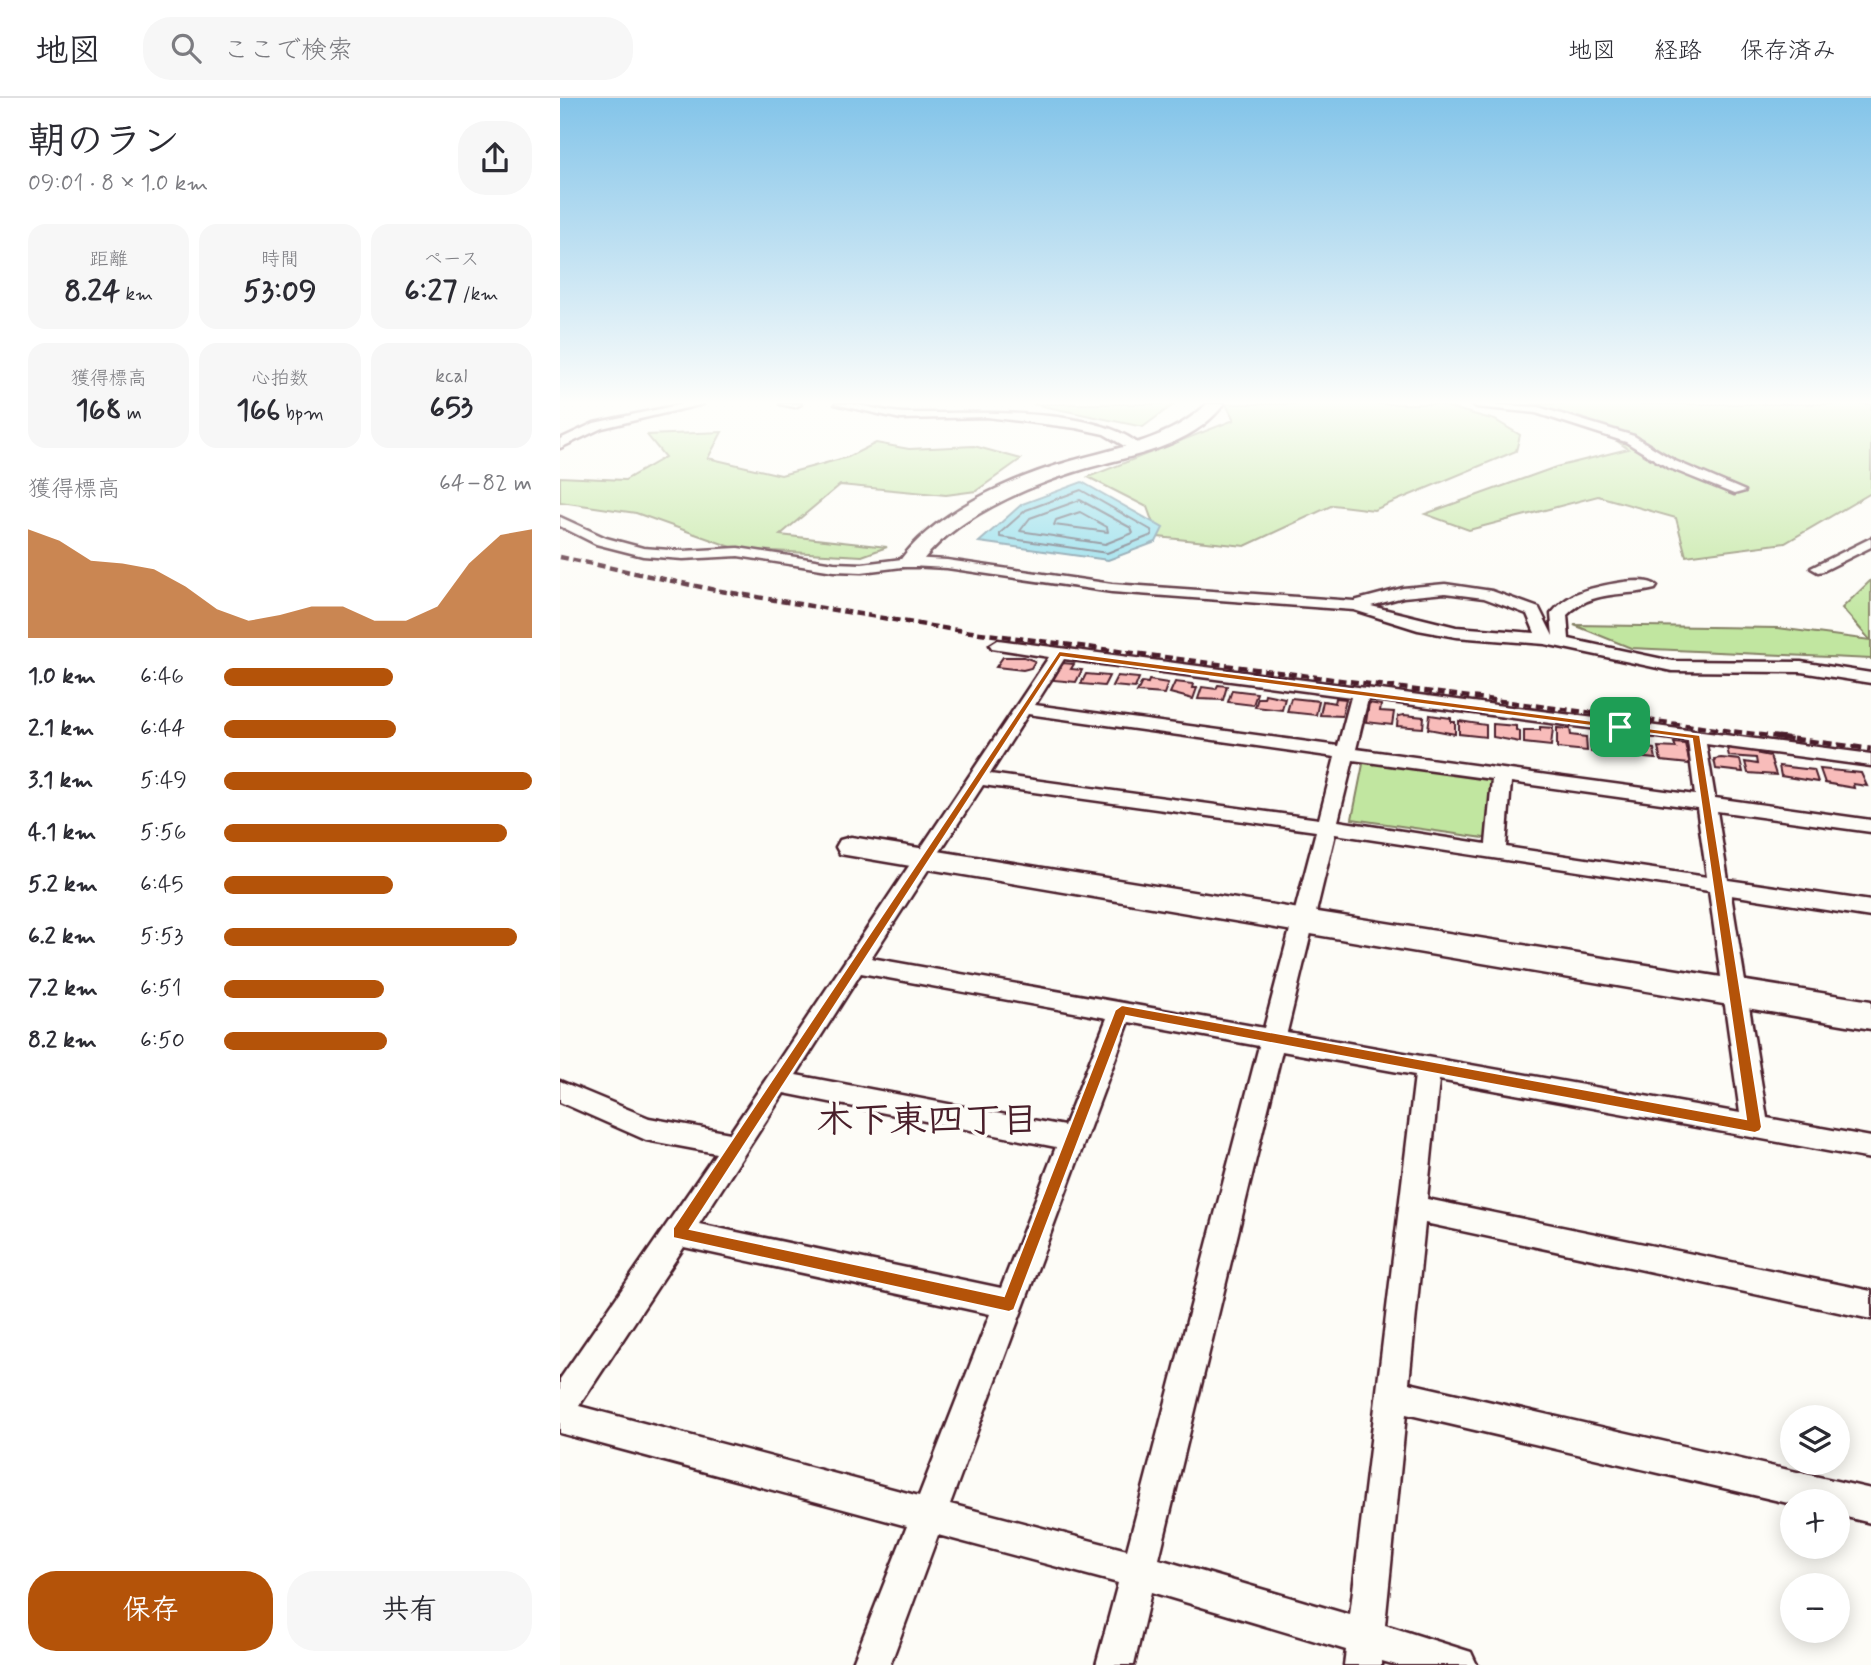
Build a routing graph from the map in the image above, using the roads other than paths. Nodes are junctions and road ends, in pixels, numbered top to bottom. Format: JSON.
{"nodes":[{"id":1,"x":1041,"y":477,"type":"edge"},
{"id":2,"x":1704,"y":477,"type":"edge"},
{"id":3,"x":1739,"y":491,"type":"dead end"},
{"id":4,"x":560,"y":521,"type":"edge"},
{"id":5,"x":1871,"y":542,"type":"edge"},
{"id":6,"x":910,"y":562,"type":"junction"},
{"id":7,"x":1818,"y":568,"type":"dead end"},
{"id":8,"x":1650,"y":586,"type":"dead end"},
{"id":9,"x":1355,"y":606,"type":"junction"},
{"id":10,"x":1553,"y":640,"type":"junction"},
{"id":11,"x":998,"y":645,"type":"dead end"},
{"id":12,"x":1059,"y":654,"type":"junction"},
{"id":13,"x":1871,"y":678,"type":"edge"},
{"id":14,"x":1361,"y":691,"type":"junction"},
{"id":15,"x":1022,"y":708,"type":"junction"},
{"id":16,"x":1696,"y":737,"type":"junction"},
{"id":17,"x":1345,"y":753,"type":"junction"},
{"id":18,"x":1871,"y":760,"type":"edge"},
{"id":19,"x":1502,"y":775,"type":"junction"},
{"id":20,"x":976,"y":778,"type":"junction"},
{"id":21,"x":1706,"y":803,"type":"junction"},
{"id":22,"x":1327,"y":826,"type":"junction"},
{"id":23,"x":1871,"y":826,"type":"edge"},
{"id":24,"x":851,"y":847,"type":"dead end"},
{"id":25,"x":1496,"y":851,"type":"junction"},
{"id":26,"x":922,"y":859,"type":"junction"},
{"id":27,"x":1718,"y":886,"type":"junction"},
{"id":28,"x":1871,"y":909,"type":"edge"},
{"id":29,"x":1303,"y":920,"type":"junction"},
{"id":30,"x":853,"y":962,"type":"junction"},
{"id":31,"x":1734,"y":993,"type":"junction"},
{"id":32,"x":1122,"y":1010,"type":"junction"},
{"id":33,"x":1871,"y":1015,"type":"edge"},
{"id":34,"x":1272,"y":1040,"type":"junction"},
{"id":35,"x":1427,"y":1067,"type":"junction"},
{"id":36,"x":776,"y":1081,"type":"junction"},
{"id":37,"x":560,"y":1091,"type":"edge"},
{"id":38,"x":1755,"y":1127,"type":"junction"},
{"id":39,"x":1072,"y":1139,"type":"junction"},
{"id":40,"x":736,"y":1145,"type":"junction"},
{"id":41,"x":1871,"y":1148,"type":"edge"},
{"id":42,"x":1412,"y":1208,"type":"junction"},
{"id":43,"x":678,"y":1233,"type":"junction"},
{"id":44,"x":1009,"y":1304,"type":"junction"},
{"id":45,"x":1871,"y":1305,"type":"edge"},
{"id":46,"x":1392,"y":1395,"type":"junction"},
{"id":47,"x":560,"y":1407,"type":"edge"},
{"id":48,"x":560,"y":1417,"type":"edge"},
{"id":49,"x":1871,"y":1506,"type":"edge"},
{"id":50,"x":928,"y":1517,"type":"junction"},
{"id":51,"x":1139,"y":1571,"type":"junction"},
{"id":52,"x":1365,"y":1652,"type":"edge"},
{"id":53,"x":871,"y":1665,"type":"edge"},
{"id":54,"x":1115,"y":1665,"type":"edge"},
{"id":55,"x":1458,"y":1665,"type":"edge"}],
"edges":[{"from":1,"to":6,"type":"street"},
{"from":2,"to":3,"type":"street"},
{"from":4,"to":6,"type":"street"},
{"from":5,"to":7,"type":"street"},
{"from":6,"to":9,"type":"street"},
{"from":8,"to":10,"type":"street"},
{"from":9,"to":10,"type":"street"},
{"from":9,"to":10,"type":"street"},
{"from":10,"to":13,"type":"street"},
{"from":11,"to":12,"type":"street"},
{"from":12,"to":14,"type":"street"},
{"from":12,"to":15,"type":"street"},
{"from":14,"to":16,"type":"street"},
{"from":14,"to":17,"type":"street"},
{"from":15,"to":17,"type":"street"},
{"from":15,"to":20,"type":"street"},
{"from":16,"to":18,"type":"street"},
{"from":16,"to":21,"type":"street"},
{"from":17,"to":19,"type":"street"},
{"from":17,"to":22,"type":"street"},
{"from":19,"to":21,"type":"street"},
{"from":19,"to":25,"type":"street"},
{"from":20,"to":22,"type":"street"},
{"from":20,"to":26,"type":"street"},
{"from":21,"to":23,"type":"street"},
{"from":21,"to":27,"type":"street"},
{"from":22,"to":25,"type":"street"},
{"from":22,"to":29,"type":"street"},
{"from":24,"to":26,"type":"street"},
{"from":25,"to":27,"type":"street"},
{"from":26,"to":29,"type":"street"},
{"from":26,"to":30,"type":"street"},
{"from":27,"to":28,"type":"street"},
{"from":27,"to":31,"type":"street"},
{"from":29,"to":31,"type":"street"},
{"from":29,"to":34,"type":"street"},
{"from":30,"to":32,"type":"street"},
{"from":30,"to":36,"type":"street"},
{"from":31,"to":33,"type":"street"},
{"from":31,"to":38,"type":"street"},
{"from":32,"to":34,"type":"street"},
{"from":32,"to":39,"type":"street"},
{"from":34,"to":35,"type":"street"},
{"from":34,"to":51,"type":"street"},
{"from":35,"to":38,"type":"street"},
{"from":35,"to":42,"type":"street"},
{"from":36,"to":39,"type":"street"},
{"from":36,"to":40,"type":"street"},
{"from":37,"to":40,"type":"street"},
{"from":38,"to":41,"type":"street"},
{"from":39,"to":44,"type":"street"},
{"from":40,"to":43,"type":"street"},
{"from":42,"to":45,"type":"street"},
{"from":42,"to":46,"type":"street"},
{"from":43,"to":44,"type":"street"},
{"from":43,"to":47,"type":"street"},
{"from":44,"to":50,"type":"street"},
{"from":46,"to":49,"type":"street"},
{"from":46,"to":52,"type":"street"},
{"from":48,"to":50,"type":"street"},
{"from":50,"to":51,"type":"street"},
{"from":50,"to":53,"type":"street"},
{"from":51,"to":52,"type":"street"},
{"from":51,"to":54,"type":"street"},
{"from":52,"to":55,"type":"street"}]}
